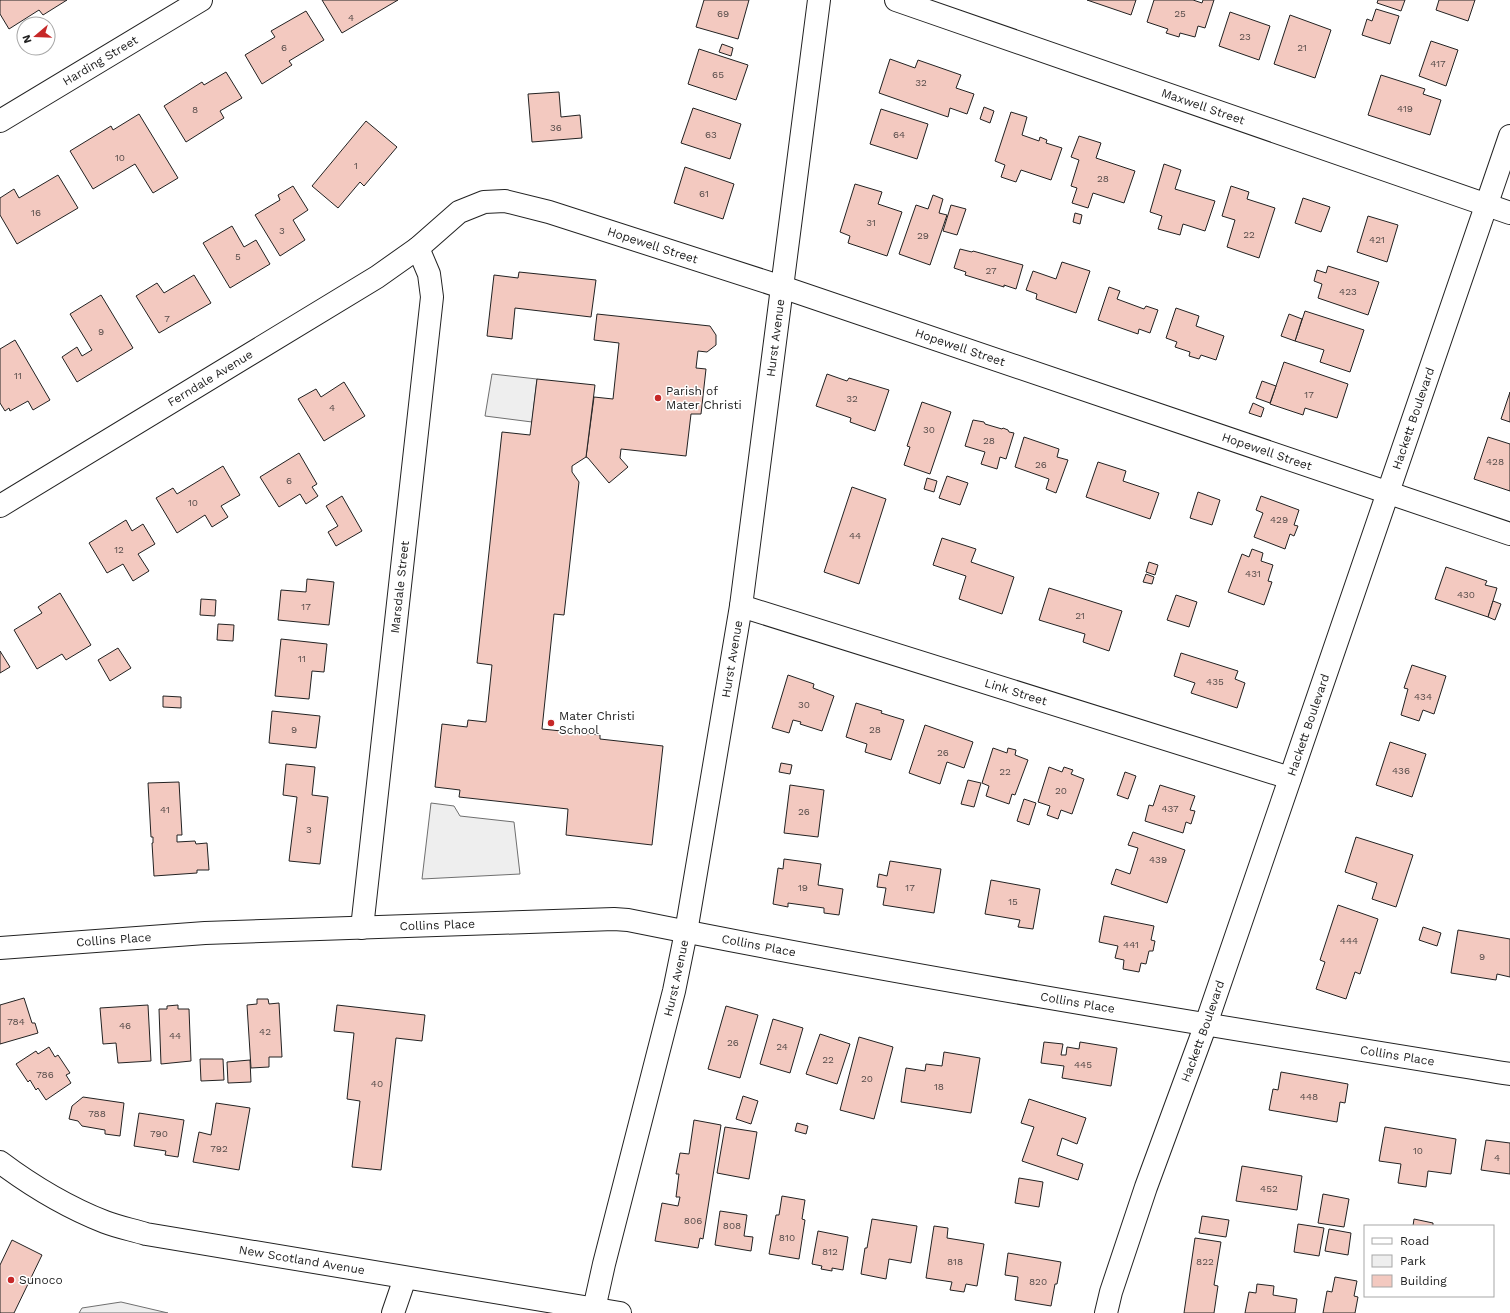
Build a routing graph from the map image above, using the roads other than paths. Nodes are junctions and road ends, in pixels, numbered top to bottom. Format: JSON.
{"nodes":[{"id":1,"x":201,"y":0,"type":"edge"},
{"id":2,"x":819,"y":0,"type":"edge"},
{"id":3,"x":896,"y":0,"type":"edge"},
{"id":4,"x":0,"y":121,"type":"edge"},
{"id":5,"x":1510,"y":136,"type":"edge"},
{"id":6,"x":1486,"y":204,"type":"junction"},
{"id":7,"x":1510,"y":213,"type":"edge"},
{"id":8,"x":418,"y":248,"type":"junction"},
{"id":9,"x":782,"y":287,"type":"junction"},
{"id":10,"x":1388,"y":493,"type":"junction"},
{"id":11,"x":0,"y":506,"type":"edge"},
{"id":12,"x":1510,"y":534,"type":"edge"},
{"id":13,"x":741,"y":606,"type":"junction"},
{"id":14,"x":1290,"y":778,"type":"junction"},
{"id":15,"x":362,"y":928,"type":"junction"},
{"id":16,"x":686,"y":932,"type":"junction"},
{"id":17,"x":0,"y":948,"type":"edge"},
{"id":18,"x":1206,"y":1024,"type":"junction"},
{"id":19,"x":1510,"y":1074,"type":"edge"},
{"id":20,"x":0,"y":1162,"type":"edge"},
{"id":21,"x":405,"y":1278,"type":"junction"},
{"id":22,"x":594,"y":1309,"type":"junction"},
{"id":23,"x":393,"y":1313,"type":"edge"},
{"id":24,"x":620,"y":1313,"type":"edge"},
{"id":25,"x":1106,"y":1313,"type":"edge"}],
"edges":[{"from":1,"to":4,"type":"street","name":"Harding Street"},
{"from":2,"to":9,"type":"street","name":"Hurst Avenue"},
{"from":3,"to":6,"type":"street","name":"Maxwell Street"},
{"from":5,"to":6,"type":"street","name":"Hackett Boulevard"},
{"from":6,"to":7,"type":"street","name":"Maxwell Street"},
{"from":6,"to":10,"type":"street","name":"Hackett Boulevard"},
{"from":8,"to":9,"type":"street","name":"Hopewell Street"},
{"from":8,"to":11,"type":"street","name":"Ferndale Avenue"},
{"from":8,"to":15,"type":"street","name":"Marsdale Street"},
{"from":9,"to":10,"type":"street","name":"Hopewell Street"},
{"from":9,"to":13,"type":"street","name":"Hurst Avenue"},
{"from":10,"to":12,"type":"street","name":"Hopewell Street"},
{"from":10,"to":14,"type":"street","name":"Hackett Boulevard"},
{"from":13,"to":14,"type":"street","name":"Link Street"},
{"from":13,"to":16,"type":"street","name":"Hurst Avenue"},
{"from":14,"to":18,"type":"street","name":"Hackett Boulevard"},
{"from":15,"to":16,"type":"street","name":"Collins Place"},
{"from":15,"to":17,"type":"street","name":"Collins Place"},
{"from":16,"to":18,"type":"street","name":"Collins Place"},
{"from":16,"to":22,"type":"street","name":"Hurst Avenue"},
{"from":18,"to":19,"type":"street","name":"Collins Place"},
{"from":18,"to":25,"type":"street","name":"Hackett Boulevard"},
{"from":20,"to":21,"type":"street","name":"New Scotland Avenue"},
{"from":21,"to":22,"type":"street","name":"New Scotland Avenue"},
{"from":21,"to":23,"type":"street"},
{"from":22,"to":24,"type":"street","name":"New Scotland Avenue"}]}
